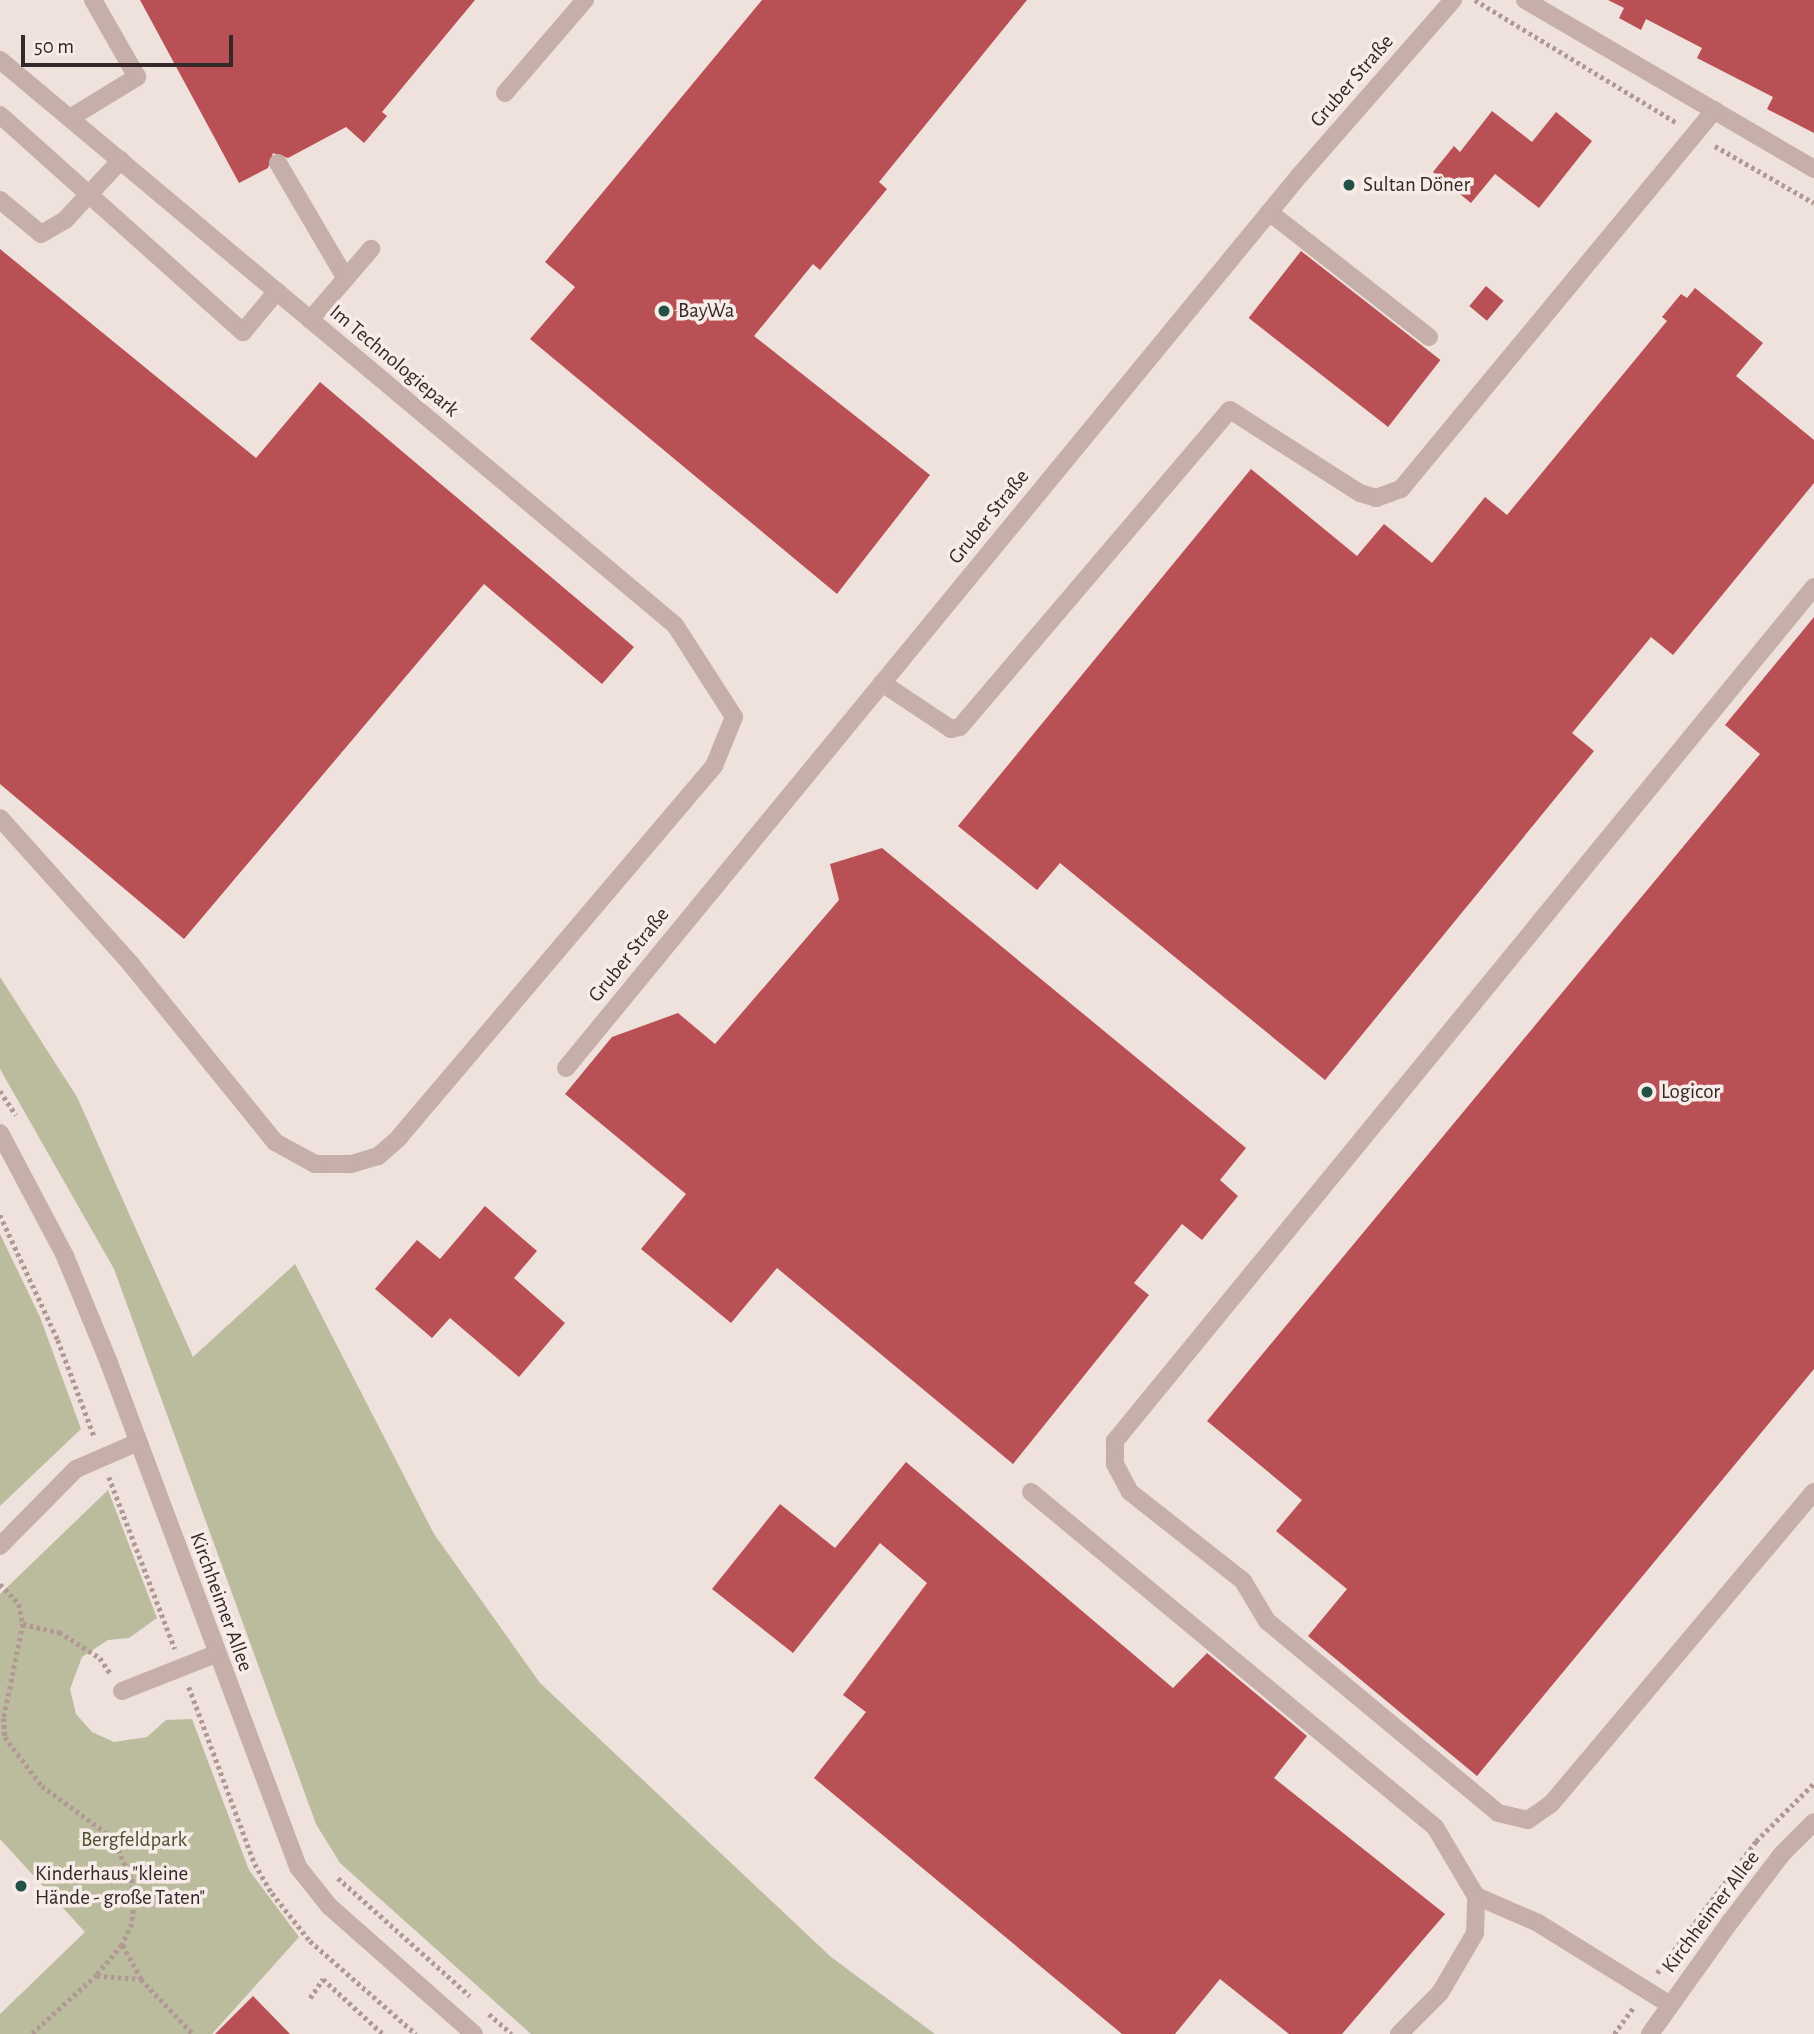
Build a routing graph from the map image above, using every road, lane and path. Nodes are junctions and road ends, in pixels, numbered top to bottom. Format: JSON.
{"nodes":[{"id":1,"x":93,"y":0,"type":"edge"},
{"id":2,"x":585,"y":0,"type":"edge"},
{"id":3,"x":1454,"y":0,"type":"edge"},
{"id":4,"x":1475,"y":0,"type":"edge"},
{"id":5,"x":1525,"y":0,"type":"edge"},
{"id":6,"x":0,"y":60,"type":"edge"},
{"id":7,"x":505,"y":93,"type":"dead end"},
{"id":8,"x":1714,"y":110,"type":"junction"},
{"id":9,"x":0,"y":115,"type":"edge"},
{"id":10,"x":70,"y":118,"type":"junction"},
{"id":11,"x":1696,"y":135,"type":"junction"},
{"id":12,"x":121,"y":160,"type":"junction"},
{"id":13,"x":278,"y":163,"type":"dead end"},
{"id":14,"x":1814,"y":169,"type":"edge"},
{"id":15,"x":90,"y":196,"type":"junction"},
{"id":16,"x":0,"y":200,"type":"edge"},
{"id":17,"x":1814,"y":202,"type":"edge"},
{"id":18,"x":1269,"y":212,"type":"junction"},
{"id":19,"x":372,"y":249,"type":"dead end"},
{"id":20,"x":346,"y":279,"type":"junction"},
{"id":21,"x":277,"y":291,"type":"junction"},
{"id":22,"x":310,"y":320,"type":"junction"},
{"id":23,"x":1429,"y":337,"type":"dead end"},
{"id":24,"x":1814,"y":587,"type":"edge"},
{"id":25,"x":882,"y":683,"type":"junction"},
{"id":26,"x":0,"y":818,"type":"edge"},
{"id":27,"x":566,"y":1068,"type":"dead end"},
{"id":28,"x":0,"y":1091,"type":"edge"},
{"id":29,"x":18,"y":1118,"type":"dead end"},
{"id":30,"x":0,"y":1133,"type":"edge"},
{"id":31,"x":138,"y":1442,"type":"junction"},
{"id":32,"x":1031,"y":1492,"type":"dead end"},
{"id":33,"x":1814,"y":1492,"type":"edge"},
{"id":34,"x":0,"y":1546,"type":"edge"},
{"id":35,"x":0,"y":1584,"type":"edge"},
{"id":36,"x":23,"y":1624,"type":"junction"},
{"id":37,"x":216,"y":1654,"type":"junction"},
{"id":38,"x":122,"y":1691,"type":"joint"},
{"id":39,"x":1814,"y":1783,"type":"edge"},
{"id":40,"x":1814,"y":1822,"type":"edge"},
{"id":41,"x":327,"y":1868,"type":"dead end"},
{"id":42,"x":1476,"y":1896,"type":"junction"},
{"id":43,"x":121,"y":1945,"type":"junction"},
{"id":44,"x":97,"y":1976,"type":"junction"},
{"id":45,"x":141,"y":1979,"type":"junction"},
{"id":46,"x":1643,"y":1992,"type":"junction"},
{"id":47,"x":310,"y":1998,"type":"dead end"},
{"id":48,"x":1670,"y":2006,"type":"junction"},
{"id":49,"x":32,"y":2034,"type":"edge"},
{"id":50,"x":193,"y":2034,"type":"edge"},
{"id":51,"x":383,"y":2034,"type":"edge"},
{"id":52,"x":474,"y":2034,"type":"edge"},
{"id":53,"x":512,"y":2034,"type":"edge"},
{"id":54,"x":1399,"y":2034,"type":"edge"},
{"id":55,"x":1614,"y":2034,"type":"edge"},
{"id":56,"x":1650,"y":2034,"type":"edge"}],
"edges":[{"from":1,"to":10,"type":"street"},
{"from":2,"to":7,"type":"street"},
{"from":3,"to":18,"type":"street","name":"Gruber Straße"},
{"from":4,"to":11,"type":"path"},
{"from":5,"to":8,"type":"street"},
{"from":6,"to":10,"type":"street","name":"Im Technologiepark"},
{"from":8,"to":11,"type":"street"},
{"from":8,"to":14,"type":"street"},
{"from":9,"to":15,"type":"street"},
{"from":10,"to":12,"type":"street","name":"Im Technologiepark"},
{"from":11,"to":17,"type":"path"},
{"from":11,"to":25,"type":"street"},
{"from":12,"to":15,"type":"street"},
{"from":12,"to":21,"type":"street","name":"Im Technologiepark"},
{"from":13,"to":20,"type":"street"},
{"from":15,"to":16,"type":"street"},
{"from":15,"to":21,"type":"street"},
{"from":18,"to":23,"type":"street"},
{"from":18,"to":25,"type":"street","name":"Gruber Straße"},
{"from":19,"to":20,"type":"street"},
{"from":20,"to":22,"type":"street"},
{"from":21,"to":22,"type":"street","name":"Im Technologiepark"},
{"from":22,"to":26,"type":"street","name":"Im Technologiepark"},
{"from":24,"to":33,"type":"street"},
{"from":25,"to":27,"type":"street","name":"Gruber Straße"},
{"from":28,"to":29,"type":"path"},
{"from":30,"to":31,"type":"street","name":"Kirchheimer Allee"},
{"from":31,"to":34,"type":"street"},
{"from":31,"to":37,"type":"street","name":"Kirchheimer Allee"},
{"from":32,"to":42,"type":"street"},
{"from":35,"to":36,"type":"path"},
{"from":36,"to":38,"type":"path"},
{"from":36,"to":43,"type":"path"},
{"from":37,"to":38,"type":"street"},
{"from":37,"to":52,"type":"street","name":"Kirchheimer Allee"},
{"from":39,"to":46,"type":"path"},
{"from":40,"to":48,"type":"street","name":"Kirchheimer Allee"},
{"from":41,"to":53,"type":"path"},
{"from":42,"to":46,"type":"street"},
{"from":42,"to":54,"type":"street"},
{"from":43,"to":44,"type":"path"},
{"from":43,"to":45,"type":"path"},
{"from":44,"to":45,"type":"path"},
{"from":44,"to":49,"type":"path"},
{"from":45,"to":50,"type":"path"},
{"from":46,"to":48,"type":"street"},
{"from":46,"to":55,"type":"path"},
{"from":47,"to":51,"type":"path"},
{"from":48,"to":56,"type":"street","name":"Kirchheimer Allee"}]}
